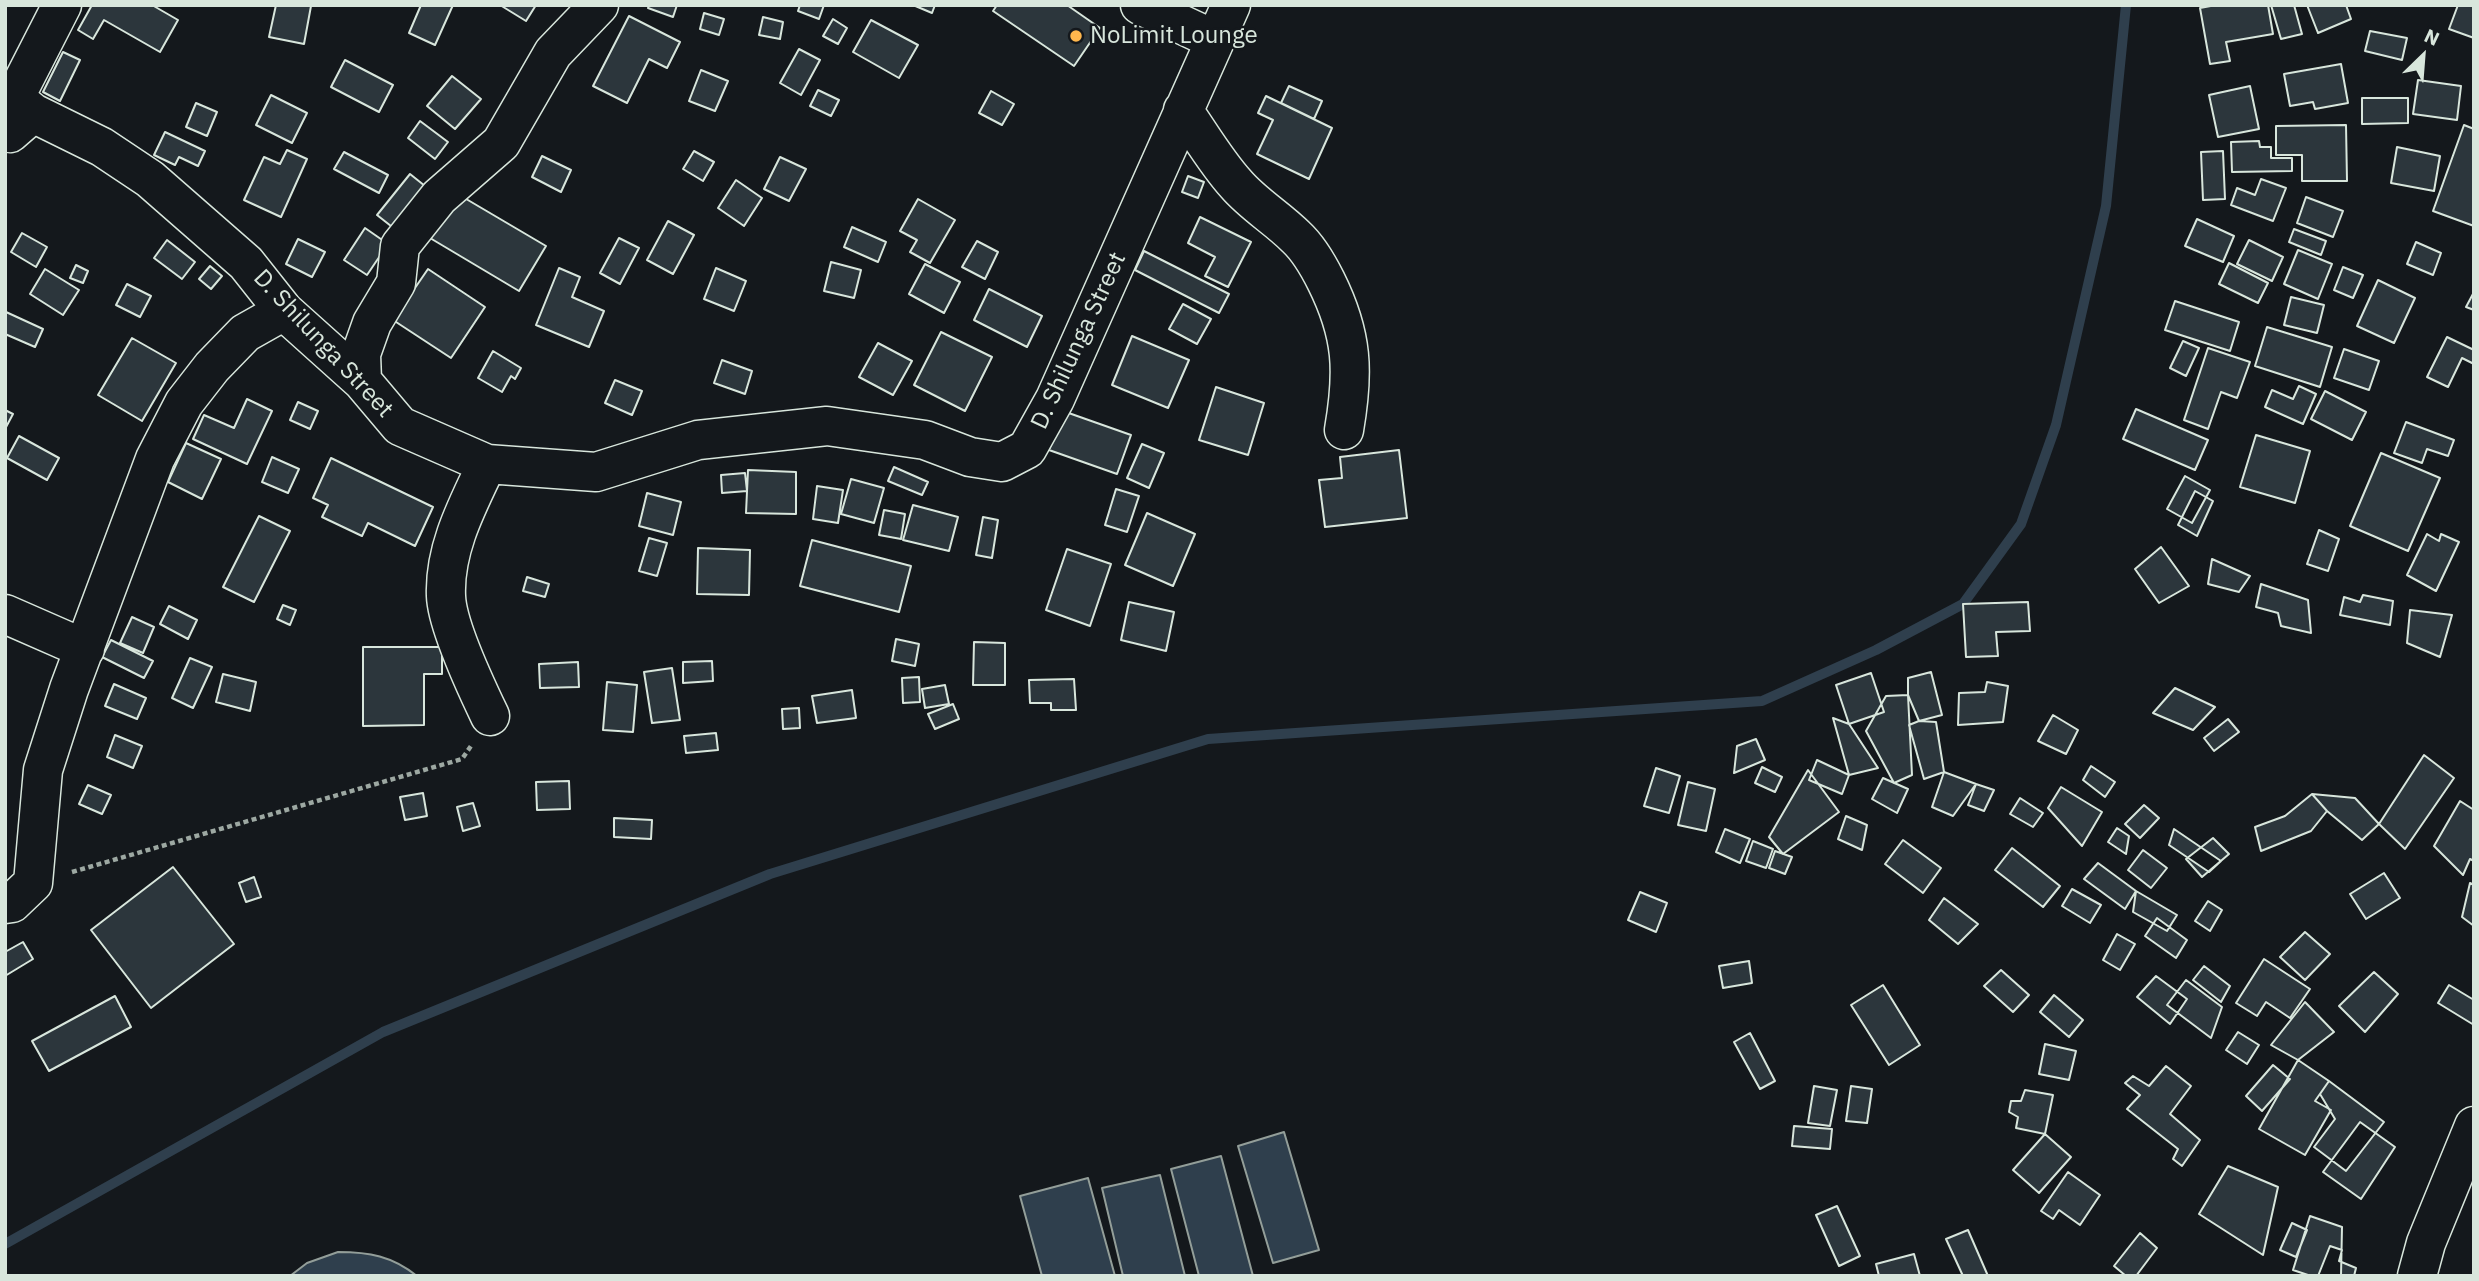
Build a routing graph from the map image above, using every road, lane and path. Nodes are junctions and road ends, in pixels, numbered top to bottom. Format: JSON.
{"nodes":[{"id":1,"x":62,"y":5,"type":"edge"},
{"id":2,"x":599,"y":5,"type":"edge"},
{"id":3,"x":1140,"y":5,"type":"edge"},
{"id":4,"x":1231,"y":5,"type":"edge"},
{"id":5,"x":1215,"y":40,"type":"junction"},
{"id":6,"x":1182,"y":110,"type":"junction"},
{"id":7,"x":12,"y":117,"type":"edge"},
{"id":8,"x":284,"y":312,"type":"junction"},
{"id":9,"x":362,"y":381,"type":"junction"},
{"id":10,"x":1344,"y":430,"type":"dead end"},
{"id":11,"x":486,"y":464,"type":"junction"},
{"id":12,"x":5,"y":614,"type":"edge"},
{"id":13,"x":85,"y":649,"type":"junction"},
{"id":14,"x":490,"y":716,"type":"joint"},
{"id":15,"x":19,"y":894,"type":"edge"},
{"id":16,"x":2474,"y":1126,"type":"edge"},
{"id":17,"x":2417,"y":1276,"type":"edge"}],
"edges":[{"from":1,"to":7,"type":"street"},
{"from":2,"to":9,"type":"street"},
{"from":3,"to":5,"type":"street"},
{"from":4,"to":5,"type":"street","name":"D. Shilunga Street"},
{"from":5,"to":6,"type":"street","name":"D. Shilunga Street"},
{"from":6,"to":10,"type":"street"},
{"from":6,"to":11,"type":"street","name":"D. Shilunga Street"},
{"from":7,"to":8,"type":"street","name":"D. Shilunga Street"},
{"from":8,"to":9,"type":"street","name":"D. Shilunga Street"},
{"from":8,"to":13,"type":"street"},
{"from":9,"to":11,"type":"street","name":"D. Shilunga Street"},
{"from":11,"to":14,"type":"street"},
{"from":12,"to":13,"type":"street"},
{"from":13,"to":15,"type":"street"},
{"from":14,"to":15,"type":"path"},
{"from":16,"to":17,"type":"street"}]}
